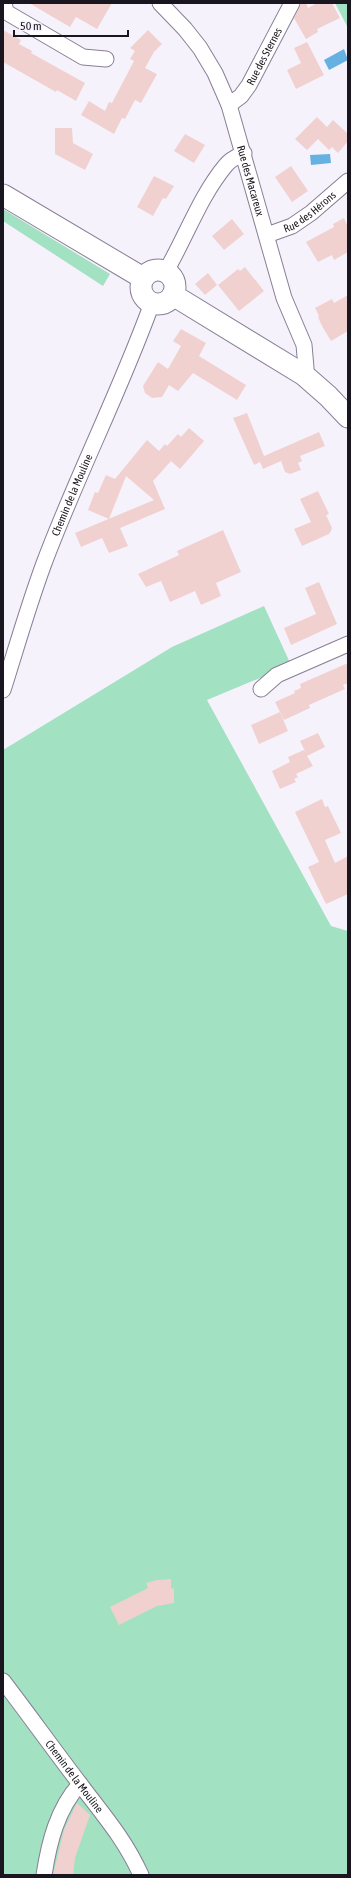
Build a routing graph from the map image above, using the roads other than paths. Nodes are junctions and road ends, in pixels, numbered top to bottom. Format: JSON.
{"nodes":[{"id":1,"x":4,"y":3,"type":"edge"},
{"id":2,"x":160,"y":3,"type":"edge"},
{"id":3,"x":292,"y":3,"type":"edge"},
{"id":4,"x":106,"y":58,"type":"dead end"},
{"id":5,"x":229,"y":105,"type":"junction"},
{"id":6,"x":244,"y":153,"type":"junction"},
{"id":7,"x":348,"y":181,"type":"edge"},
{"id":8,"x":3,"y":195,"type":"edge"},
{"id":9,"x":267,"y":235,"type":"junction"},
{"id":10,"x":166,"y":271,"type":"junction"},
{"id":11,"x":143,"y":278,"type":"junction"},
{"id":12,"x":173,"y":295,"type":"junction"},
{"id":13,"x":152,"y":303,"type":"junction"},
{"id":14,"x":304,"y":375,"type":"junction"},
{"id":15,"x":348,"y":417,"type":"edge"},
{"id":16,"x":348,"y":644,"type":"edge"},
{"id":17,"x":262,"y":689,"type":"dead end"},
{"id":18,"x":3,"y":690,"type":"edge"},
{"id":19,"x":3,"y":1680,"type":"edge"},
{"id":20,"x":80,"y":1784,"type":"junction"},
{"id":21,"x":44,"y":1875,"type":"edge"},
{"id":22,"x":141,"y":1875,"type":"edge"}],
"edges":[{"from":1,"to":4,"type":"street"},
{"from":2,"to":5,"type":"street","name":"Rue des Macareux"},
{"from":3,"to":5,"type":"street","name":"Rue des Sternes"},
{"from":5,"to":6,"type":"street","name":"Rue des Macareux"},
{"from":6,"to":9,"type":"street","name":"Rue des Macareux"},
{"from":6,"to":10,"type":"street"},
{"from":7,"to":9,"type":"street","name":"Rue des Hérons"},
{"from":8,"to":11,"type":"main road"},
{"from":9,"to":14,"type":"street","name":"Rue des Macareux"},
{"from":10,"to":11,"type":"main road"},
{"from":10,"to":12,"type":"main road"},
{"from":11,"to":13,"type":"main road"},
{"from":12,"to":13,"type":"main road"},
{"from":12,"to":14,"type":"main road"},
{"from":13,"to":18,"type":"street","name":"Chemin de la Mouline"},
{"from":14,"to":15,"type":"main road"},
{"from":16,"to":17,"type":"street"},
{"from":19,"to":20,"type":"street","name":"Chemin de la Mouline"},
{"from":20,"to":21,"type":"street"},
{"from":20,"to":22,"type":"street","name":"Chemin de la Mouline"}]}
